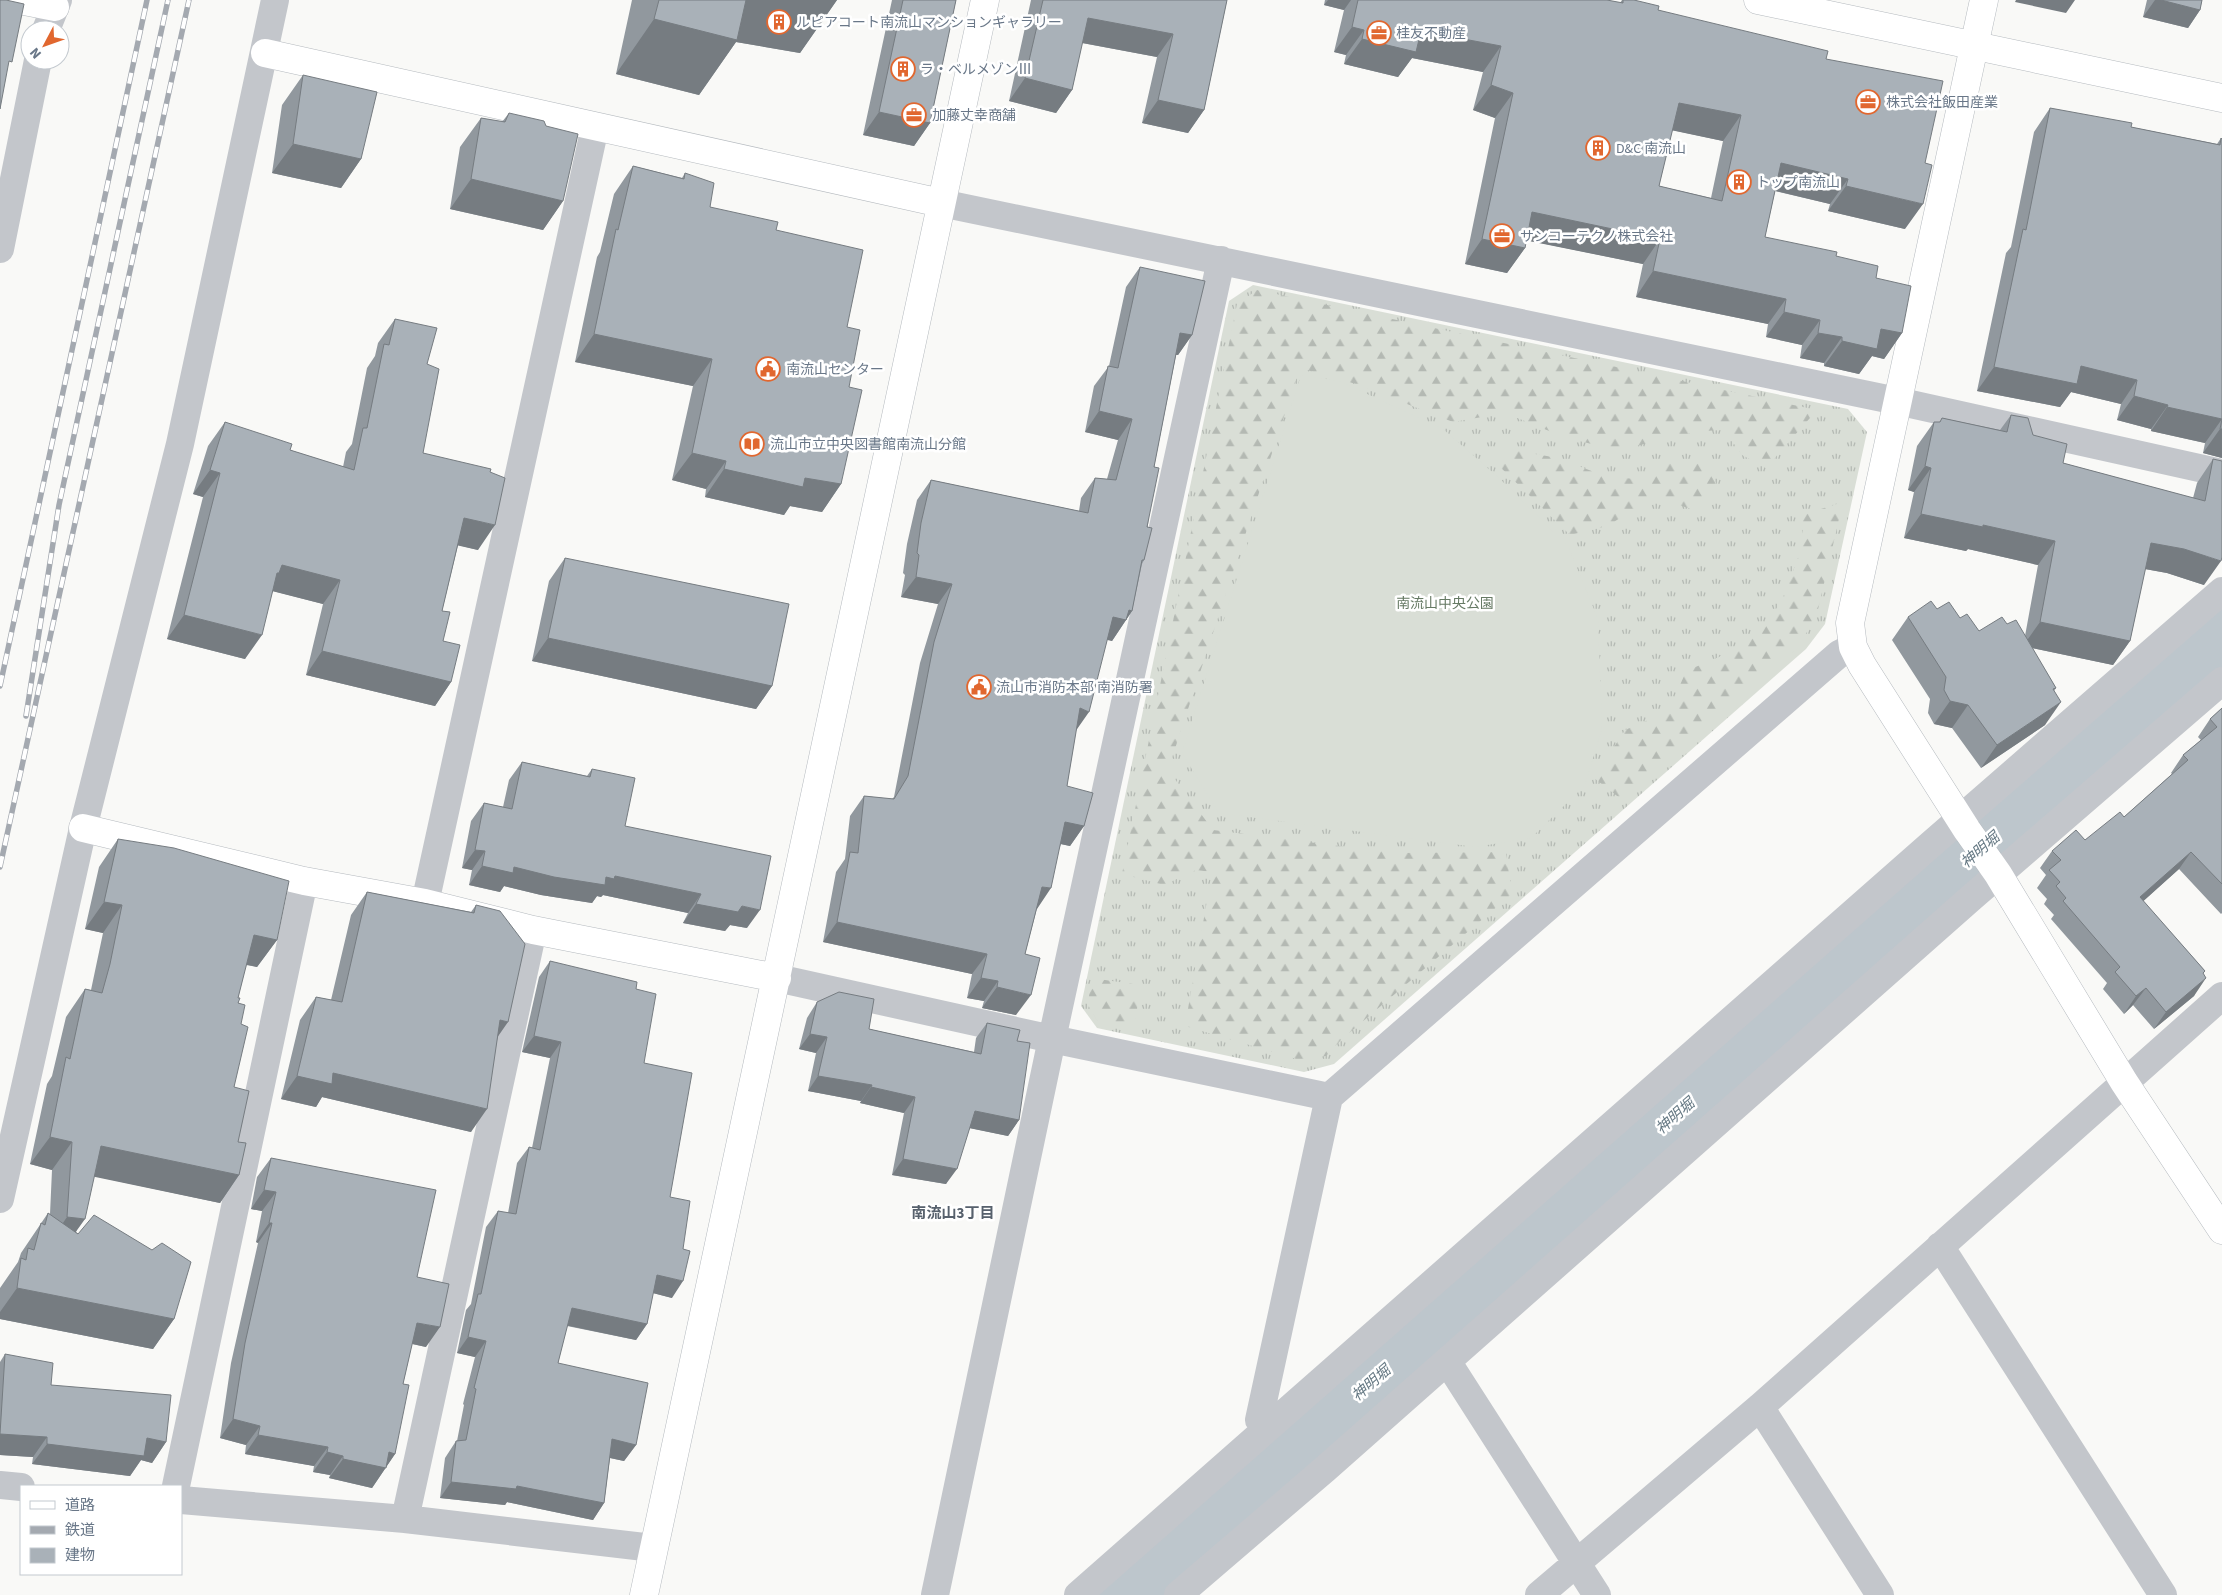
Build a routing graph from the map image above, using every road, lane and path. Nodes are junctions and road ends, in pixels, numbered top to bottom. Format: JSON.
{"nodes":[{"id":1,"x":19,"y":0,"type":"edge"},
{"id":2,"x":275,"y":0,"type":"edge"},
{"id":3,"x":985,"y":0,"type":"edge"},
{"id":4,"x":1758,"y":0,"type":"edge"},
{"id":5,"x":1984,"y":0,"type":"edge"},
{"id":6,"x":53,"y":12,"type":"edge"},
{"id":7,"x":1973,"y":46,"type":"junction"},
{"id":8,"x":265,"y":53,"type":"junction"},
{"id":9,"x":36,"y":70,"type":"edge"},
{"id":10,"x":2222,"y":98,"type":"edge"},
{"id":11,"x":595,"y":127,"type":"junction"},
{"id":12,"x":941,"y":203,"type":"junction"},
{"id":13,"x":0,"y":249,"type":"edge"},
{"id":14,"x":1221,"y":260,"type":"junction"},
{"id":15,"x":1896,"y":401,"type":"junction"},
{"id":16,"x":2222,"y":473,"type":"edge"},
{"id":17,"x":2222,"y":591,"type":"edge"},
{"id":18,"x":1853,"y":647,"type":"junction"},
{"id":19,"x":2222,"y":681,"type":"edge"},
{"id":20,"x":1964,"y":824,"type":"junction"},
{"id":21,"x":83,"y":828,"type":"junction"},
{"id":22,"x":1994,"y":869,"type":"junction"},
{"id":23,"x":304,"y":881,"type":"junction"},
{"id":24,"x":425,"y":903,"type":"junction"},
{"id":25,"x":533,"y":930,"type":"junction"},
{"id":26,"x":777,"y":978,"type":"junction"},
{"id":27,"x":2222,"y":996,"type":"edge"},
{"id":28,"x":1052,"y":1040,"type":"junction"},
{"id":29,"x":2124,"y":1082,"type":"junction"},
{"id":30,"x":1329,"y":1097,"type":"junction"},
{"id":31,"x":0,"y":1199,"type":"edge"},
{"id":32,"x":2222,"y":1230,"type":"edge"},
{"id":33,"x":1940,"y":1246,"type":"junction"},
{"id":34,"x":1447,"y":1361,"type":"junction"},
{"id":35,"x":1760,"y":1407,"type":"junction"},
{"id":36,"x":1266,"y":1430,"type":"junction"},
{"id":37,"x":0,"y":1485,"type":"edge"},
{"id":38,"x":176,"y":1485,"type":"edge"},
{"id":39,"x":20,"y":1487,"type":"edge"},
{"id":40,"x":182,"y":1500,"type":"edge"},
{"id":41,"x":405,"y":1519,"type":"junction"},
{"id":42,"x":653,"y":1548,"type":"junction"},
{"id":43,"x":1576,"y":1562,"type":"junction"},
{"id":44,"x":644,"y":1595,"type":"edge"},
{"id":45,"x":935,"y":1595,"type":"edge"},
{"id":46,"x":1078,"y":1595,"type":"edge"},
{"id":47,"x":1178,"y":1595,"type":"edge"},
{"id":48,"x":1539,"y":1595,"type":"edge"},
{"id":49,"x":1597,"y":1595,"type":"edge"},
{"id":50,"x":1880,"y":1595,"type":"edge"},
{"id":51,"x":2163,"y":1595,"type":"edge"}],
"edges":[{"from":1,"to":6,"type":"street"},
{"from":2,"to":8,"type":"street"},
{"from":3,"to":12,"type":"street"},
{"from":4,"to":7,"type":"street"},
{"from":5,"to":7,"type":"street"},
{"from":7,"to":10,"type":"street"},
{"from":7,"to":15,"type":"street"},
{"from":8,"to":11,"type":"street"},
{"from":8,"to":21,"type":"street"},
{"from":9,"to":13,"type":"street"},
{"from":11,"to":12,"type":"street"},
{"from":11,"to":24,"type":"street"},
{"from":12,"to":14,"type":"street"},
{"from":12,"to":26,"type":"street"},
{"from":14,"to":15,"type":"street"},
{"from":14,"to":28,"type":"street"},
{"from":15,"to":16,"type":"street"},
{"from":15,"to":18,"type":"street"},
{"from":17,"to":20,"type":"street"},
{"from":18,"to":20,"type":"street"},
{"from":18,"to":30,"type":"street"},
{"from":19,"to":22,"type":"street"},
{"from":20,"to":22,"type":"street"},
{"from":20,"to":36,"type":"street"},
{"from":21,"to":23,"type":"street"},
{"from":21,"to":31,"type":"street"},
{"from":22,"to":29,"type":"street"},
{"from":22,"to":34,"type":"street"},
{"from":23,"to":24,"type":"street"},
{"from":23,"to":38,"type":"street"},
{"from":24,"to":25,"type":"street"},
{"from":25,"to":26,"type":"street"},
{"from":25,"to":41,"type":"street"},
{"from":26,"to":28,"type":"street"},
{"from":26,"to":42,"type":"street"},
{"from":27,"to":29,"type":"street"},
{"from":28,"to":30,"type":"street"},
{"from":28,"to":45,"type":"street"},
{"from":29,"to":32,"type":"street"},
{"from":29,"to":33,"type":"street"},
{"from":30,"to":36,"type":"street"},
{"from":33,"to":35,"type":"street"},
{"from":33,"to":51,"type":"street"},
{"from":34,"to":43,"type":"street"},
{"from":34,"to":47,"type":"street"},
{"from":35,"to":43,"type":"street"},
{"from":35,"to":50,"type":"street"},
{"from":36,"to":46,"type":"street"},
{"from":37,"to":39,"type":"street"},
{"from":40,"to":41,"type":"street"},
{"from":41,"to":42,"type":"street"},
{"from":42,"to":44,"type":"street"},
{"from":43,"to":48,"type":"street"},
{"from":43,"to":49,"type":"street"}]}
